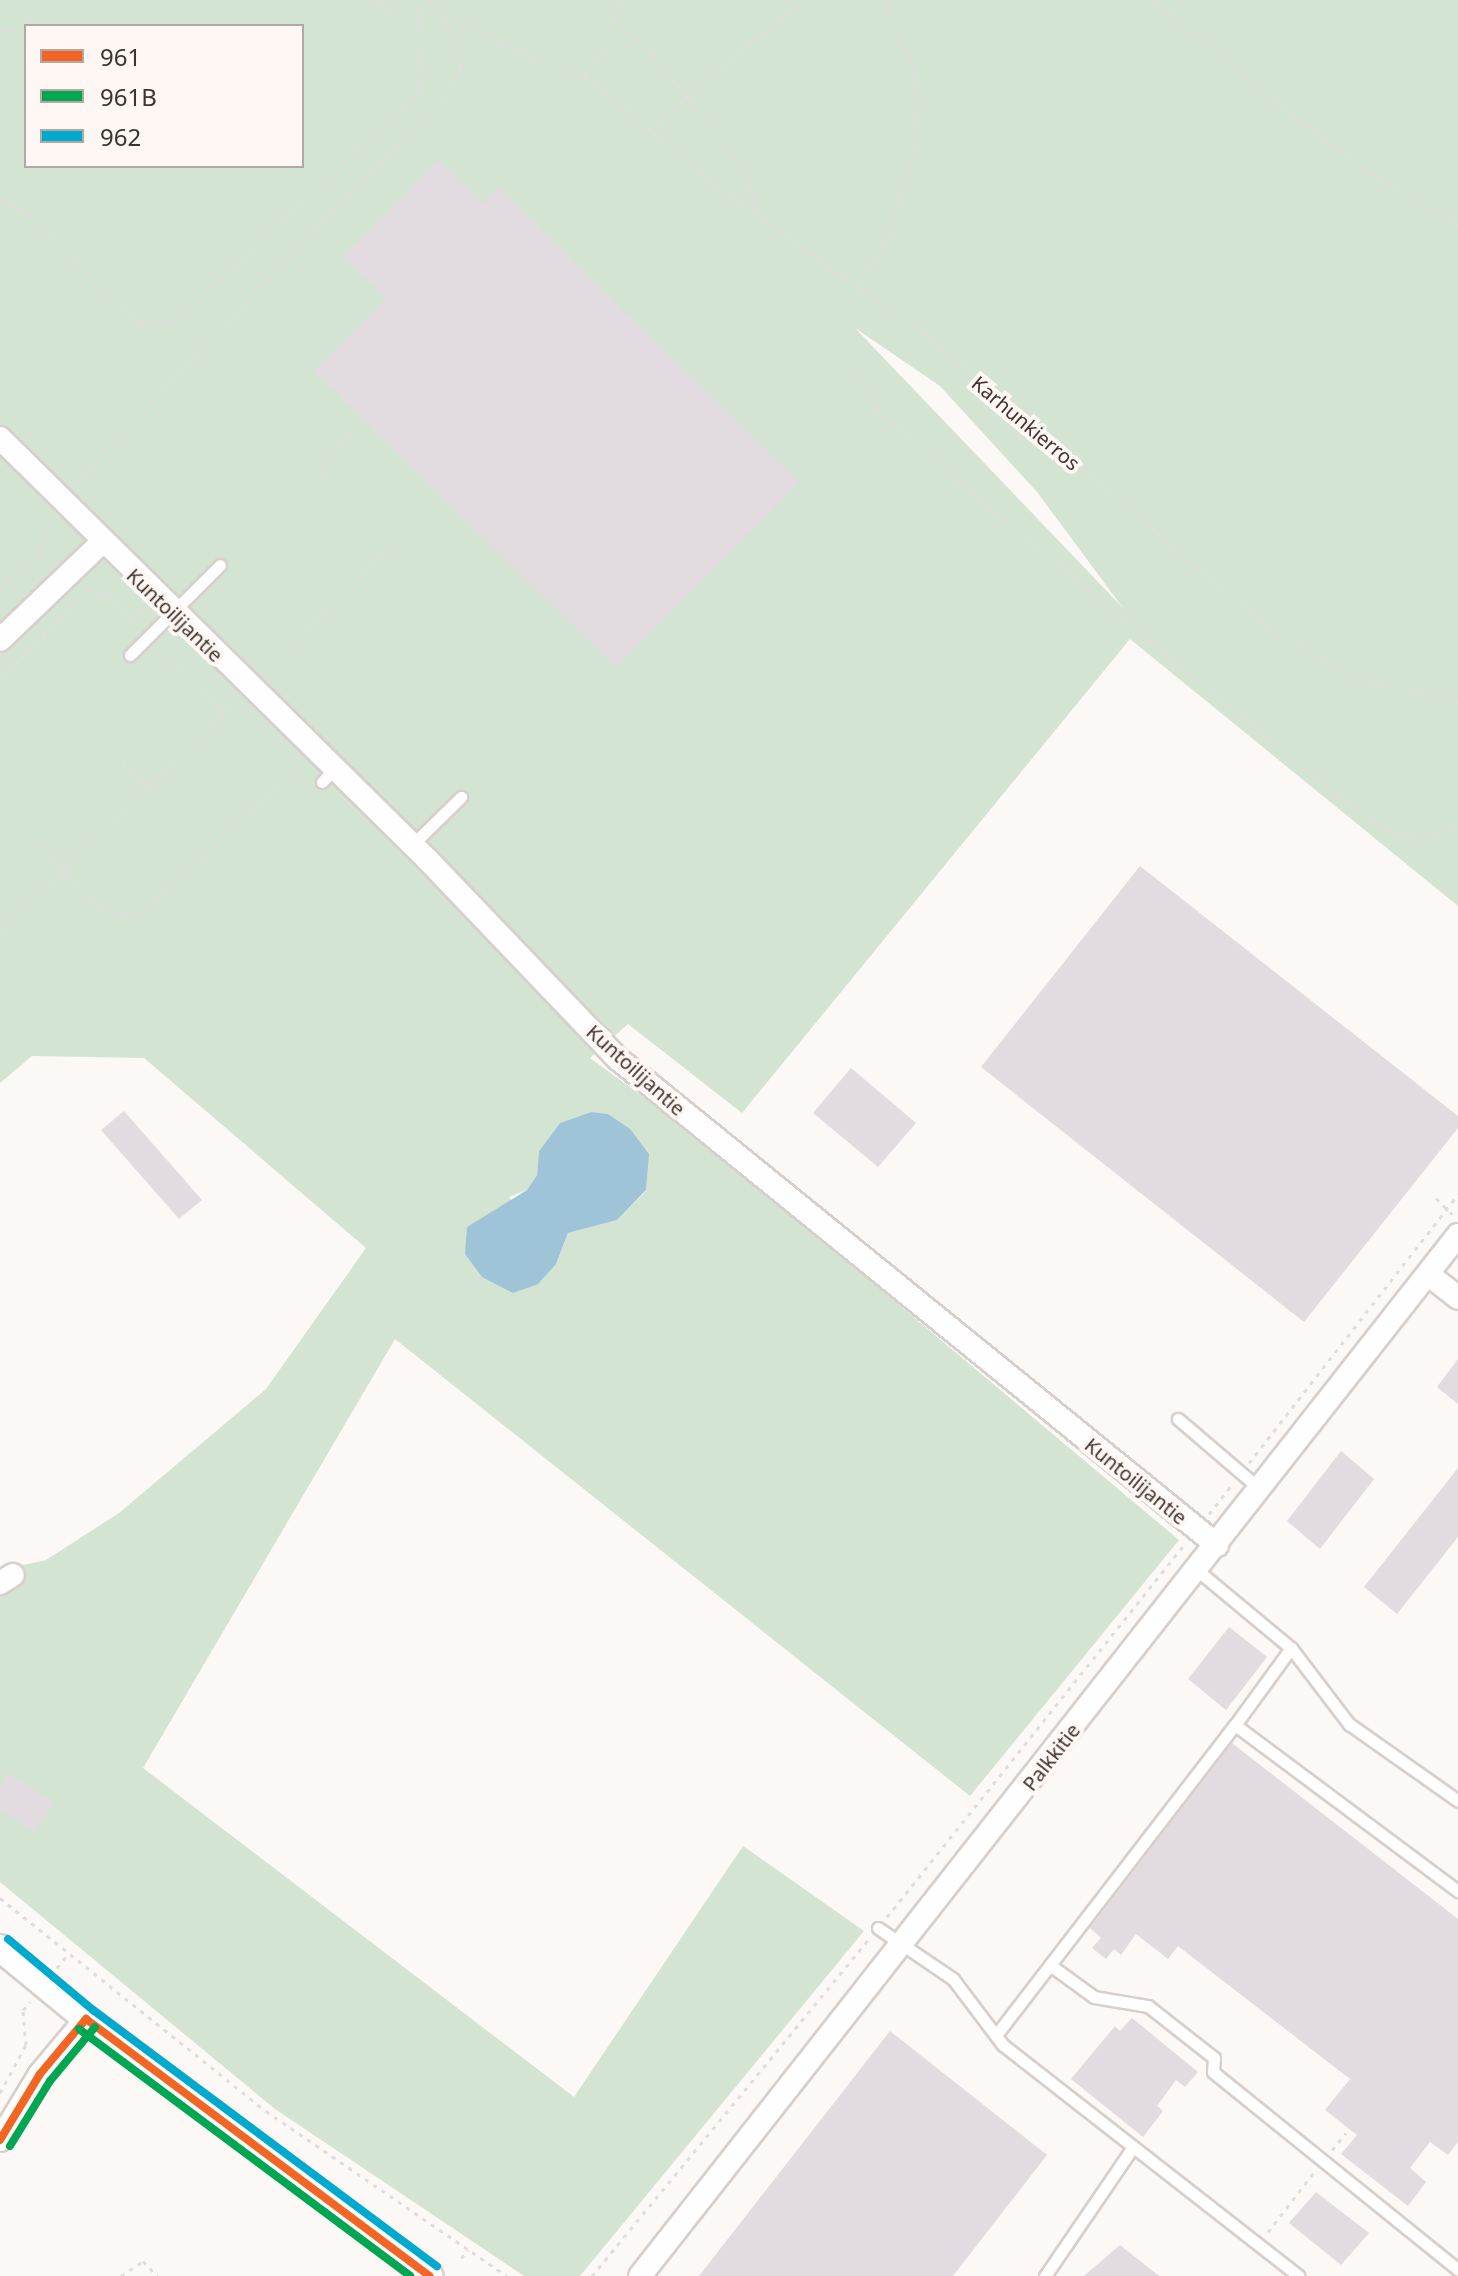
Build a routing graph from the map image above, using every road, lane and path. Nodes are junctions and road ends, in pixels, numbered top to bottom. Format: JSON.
{"nodes":[{"id":1,"x":376,"y":0,"type":"edge"},
{"id":2,"x":417,"y":0,"type":"edge"},
{"id":3,"x":429,"y":0,"type":"edge"},
{"id":4,"x":621,"y":0,"type":"edge"},
{"id":5,"x":804,"y":0,"type":"edge"},
{"id":6,"x":885,"y":0,"type":"edge"},
{"id":7,"x":1152,"y":0,"type":"edge"},
{"id":8,"x":441,"y":9,"type":"junction"},
{"id":9,"x":32,"y":17,"type":"dead end"},
{"id":10,"x":614,"y":19,"type":"junction"},
{"id":11,"x":0,"y":31,"type":"edge"},
{"id":12,"x":420,"y":41,"type":"junction"},
{"id":13,"x":585,"y":76,"type":"junction"},
{"id":14,"x":685,"y":99,"type":"junction"},
{"id":15,"x":648,"y":130,"type":"junction"},
{"id":16,"x":0,"y":200,"type":"edge"},
{"id":17,"x":758,"y":215,"type":"junction"},
{"id":18,"x":1458,"y":225,"type":"edge"},
{"id":19,"x":857,"y":285,"type":"junction"},
{"id":20,"x":847,"y":366,"type":"dead end"},
{"id":21,"x":364,"y":420,"type":"dead end"},
{"id":22,"x":0,"y":438,"type":"edge"},
{"id":23,"x":321,"y":475,"type":"dead end"},
{"id":24,"x":84,"y":480,"type":"dead end"},
{"id":25,"x":75,"y":482,"type":"junction"},
{"id":26,"x":85,"y":492,"type":"dead end"},
{"id":27,"x":50,"y":514,"type":"dead end"},
{"id":28,"x":101,"y":543,"type":"junction"},
{"id":29,"x":394,"y":544,"type":"dead end"},
{"id":30,"x":220,"y":565,"type":"dead end"},
{"id":31,"x":0,"y":587,"type":"edge"},
{"id":32,"x":173,"y":613,"type":"junction"},
{"id":33,"x":149,"y":638,"type":"junction"},
{"id":34,"x":0,"y":640,"type":"edge"},
{"id":35,"x":130,"y":655,"type":"dead end"},
{"id":36,"x":255,"y":662,"type":"dead end"},
{"id":37,"x":266,"y":672,"type":"junction"},
{"id":38,"x":0,"y":678,"type":"edge"},
{"id":39,"x":277,"y":683,"type":"dead end"},
{"id":40,"x":237,"y":701,"type":"dead end"},
{"id":41,"x":1458,"y":701,"type":"edge"},
{"id":42,"x":224,"y":712,"type":"junction"},
{"id":43,"x":122,"y":760,"type":"dead end"},
{"id":44,"x":302,"y":763,"type":"dead end"},
{"id":45,"x":147,"y":786,"type":"junction"},
{"id":46,"x":461,"y":797,"type":"dead end"},
{"id":47,"x":1458,"y":828,"type":"edge"},
{"id":48,"x":39,"y":844,"type":"dead end"},
{"id":49,"x":412,"y":845,"type":"junction"},
{"id":50,"x":63,"y":870,"type":"junction"},
{"id":51,"x":0,"y":932,"type":"edge"},
{"id":52,"x":1458,"y":1195,"type":"edge"},
{"id":53,"x":1436,"y":1198,"type":"dead end"},
{"id":54,"x":1447,"y":1209,"type":"junction"},
{"id":55,"x":1458,"y":1220,"type":"edge"},
{"id":56,"x":1458,"y":1235,"type":"edge"},
{"id":57,"x":1429,"y":1275,"type":"junction"},
{"id":58,"x":1458,"y":1298,"type":"edge"},
{"id":59,"x":1178,"y":1419,"type":"dead end"},
{"id":60,"x":1242,"y":1473,"type":"junction"},
{"id":61,"x":1260,"y":1490,"type":"junction"},
{"id":62,"x":1197,"y":1530,"type":"junction"},
{"id":63,"x":1217,"y":1545,"type":"junction"},
{"id":64,"x":1197,"y":1570,"type":"junction"},
{"id":65,"x":1291,"y":1648,"type":"junction"},
{"id":66,"x":1235,"y":1725,"type":"junction"},
{"id":67,"x":1458,"y":1801,"type":"edge"},
{"id":68,"x":1458,"y":1891,"type":"edge"},
{"id":69,"x":0,"y":1898,"type":"edge"},
{"id":70,"x":878,"y":1928,"type":"junction"},
{"id":71,"x":902,"y":1946,"type":"junction"},
{"id":72,"x":0,"y":1948,"type":"edge"},
{"id":73,"x":67,"y":1955,"type":"junction"},
{"id":74,"x":1050,"y":1965,"type":"junction"},
{"id":75,"x":43,"y":1987,"type":"junction"},
{"id":76,"x":86,"y":2019,"type":"junction"},
{"id":77,"x":996,"y":2035,"type":"junction"},
{"id":78,"x":0,"y":2093,"type":"edge"},
{"id":79,"x":1346,"y":2133,"type":"dead end"},
{"id":80,"x":0,"y":2140,"type":"edge"},
{"id":81,"x":1133,"y":2147,"type":"junction"},
{"id":82,"x":1323,"y":2161,"type":"junction"},
{"id":83,"x":1258,"y":2244,"type":"junction"},
{"id":84,"x":468,"y":2250,"type":"junction"},
{"id":85,"x":461,"y":2258,"type":"dead end"},
{"id":86,"x":1458,"y":2270,"type":"edge"},
{"id":87,"x":650,"y":2272,"type":"edge"},
{"id":88,"x":121,"y":2276,"type":"edge"},
{"id":89,"x":157,"y":2276,"type":"edge"},
{"id":90,"x":430,"y":2276,"type":"edge"},
{"id":91,"x":507,"y":2276,"type":"edge"},
{"id":92,"x":592,"y":2276,"type":"edge"},
{"id":93,"x":1045,"y":2276,"type":"edge"},
{"id":94,"x":1299,"y":2276,"type":"edge"}],
"edges":[{"from":1,"to":12,"type":"path"},
{"from":2,"to":12,"type":"path"},
{"from":3,"to":8,"type":"path"},
{"from":4,"to":10,"type":"path"},
{"from":5,"to":14,"type":"path"},
{"from":6,"to":19,"type":"path"},
{"from":7,"to":18,"type":"path"},
{"from":8,"to":13,"type":"path"},
{"from":8,"to":25,"type":"path"},
{"from":9,"to":11,"type":"path"},
{"from":10,"to":13,"type":"path"},
{"from":10,"to":14,"type":"path"},
{"from":12,"to":16,"type":"path"},
{"from":13,"to":15,"type":"path","name":"Karhunkierros"},
{"from":14,"to":15,"type":"path"},
{"from":14,"to":17,"type":"path"},
{"from":15,"to":17,"type":"path","name":"Karhunkierros"},
{"from":17,"to":19,"type":"path","name":"Karhunkierros"},
{"from":19,"to":41,"type":"path","name":"Karhunkierros"},
{"from":20,"to":47,"type":"path"},
{"from":21,"to":23,"type":"path"},
{"from":22,"to":28,"type":"street","name":"Kuntoilijantie"},
{"from":24,"to":25,"type":"path"},
{"from":25,"to":26,"type":"path"},
{"from":27,"to":31,"type":"path"},
{"from":28,"to":32,"type":"street","name":"Kuntoilijantie"},
{"from":28,"to":34,"type":"street"},
{"from":29,"to":37,"type":"path"},
{"from":30,"to":32,"type":"lane"},
{"from":32,"to":33,"type":"lane"},
{"from":32,"to":49,"type":"street","name":"Kuntoilijantie"},
{"from":33,"to":35,"type":"lane"},
{"from":33,"to":38,"type":"path"},
{"from":33,"to":42,"type":"path"},
{"from":36,"to":37,"type":"path"},
{"from":37,"to":39,"type":"path"},
{"from":40,"to":42,"type":"path"},
{"from":42,"to":45,"type":"path"},
{"from":43,"to":45,"type":"path"},
{"from":44,"to":50,"type":"path"},
{"from":45,"to":50,"type":"path"},
{"from":46,"to":49,"type":"lane"},
{"from":48,"to":50,"type":"path"},
{"from":49,"to":62,"type":"street","name":"Kuntoilijantie"},
{"from":50,"to":51,"type":"path"},
{"from":52,"to":54,"type":"path"},
{"from":53,"to":54,"type":"path"},
{"from":54,"to":55,"type":"path"},
{"from":54,"to":60,"type":"path"},
{"from":56,"to":57,"type":"street","name":"Palkkitie"},
{"from":57,"to":58,"type":"street"},
{"from":57,"to":61,"type":"street","name":"Palkkitie"},
{"from":59,"to":60,"type":"lane"},
{"from":60,"to":61,"type":"lane"},
{"from":60,"to":62,"type":"path"},
{"from":61,"to":63,"type":"street","name":"Palkkitie"},
{"from":62,"to":63,"type":"street","name":"Kuntoilijantie"},
{"from":62,"to":70,"type":"path"},
{"from":63,"to":64,"type":"street","name":"Palkkitie"},
{"from":64,"to":65,"type":"lane"},
{"from":64,"to":71,"type":"street","name":"Palkkitie"},
{"from":65,"to":66,"type":"lane"},
{"from":65,"to":67,"type":"lane"},
{"from":66,"to":68,"type":"lane"},
{"from":66,"to":74,"type":"lane"},
{"from":69,"to":73,"type":"path"},
{"from":70,"to":71,"type":"lane"},
{"from":70,"to":92,"type":"path"},
{"from":71,"to":77,"type":"lane"},
{"from":71,"to":87,"type":"street","name":"Palkkitie"},
{"from":72,"to":75,"type":"street"},
{"from":73,"to":75,"type":"path"},
{"from":73,"to":84,"type":"path"},
{"from":74,"to":77,"type":"lane"},
{"from":74,"to":82,"type":"lane"},
{"from":75,"to":76,"type":"street"},
{"from":75,"to":78,"type":"path"},
{"from":76,"to":80,"type":"street"},
{"from":76,"to":90,"type":"street"},
{"from":77,"to":81,"type":"lane"},
{"from":79,"to":82,"type":"path"},
{"from":81,"to":83,"type":"lane"},
{"from":81,"to":93,"type":"lane"},
{"from":82,"to":83,"type":"path"},
{"from":82,"to":86,"type":"lane"},
{"from":83,"to":94,"type":"lane"},
{"from":84,"to":85,"type":"path"},
{"from":84,"to":91,"type":"path"},
{"from":88,"to":89,"type":"path"}]}
